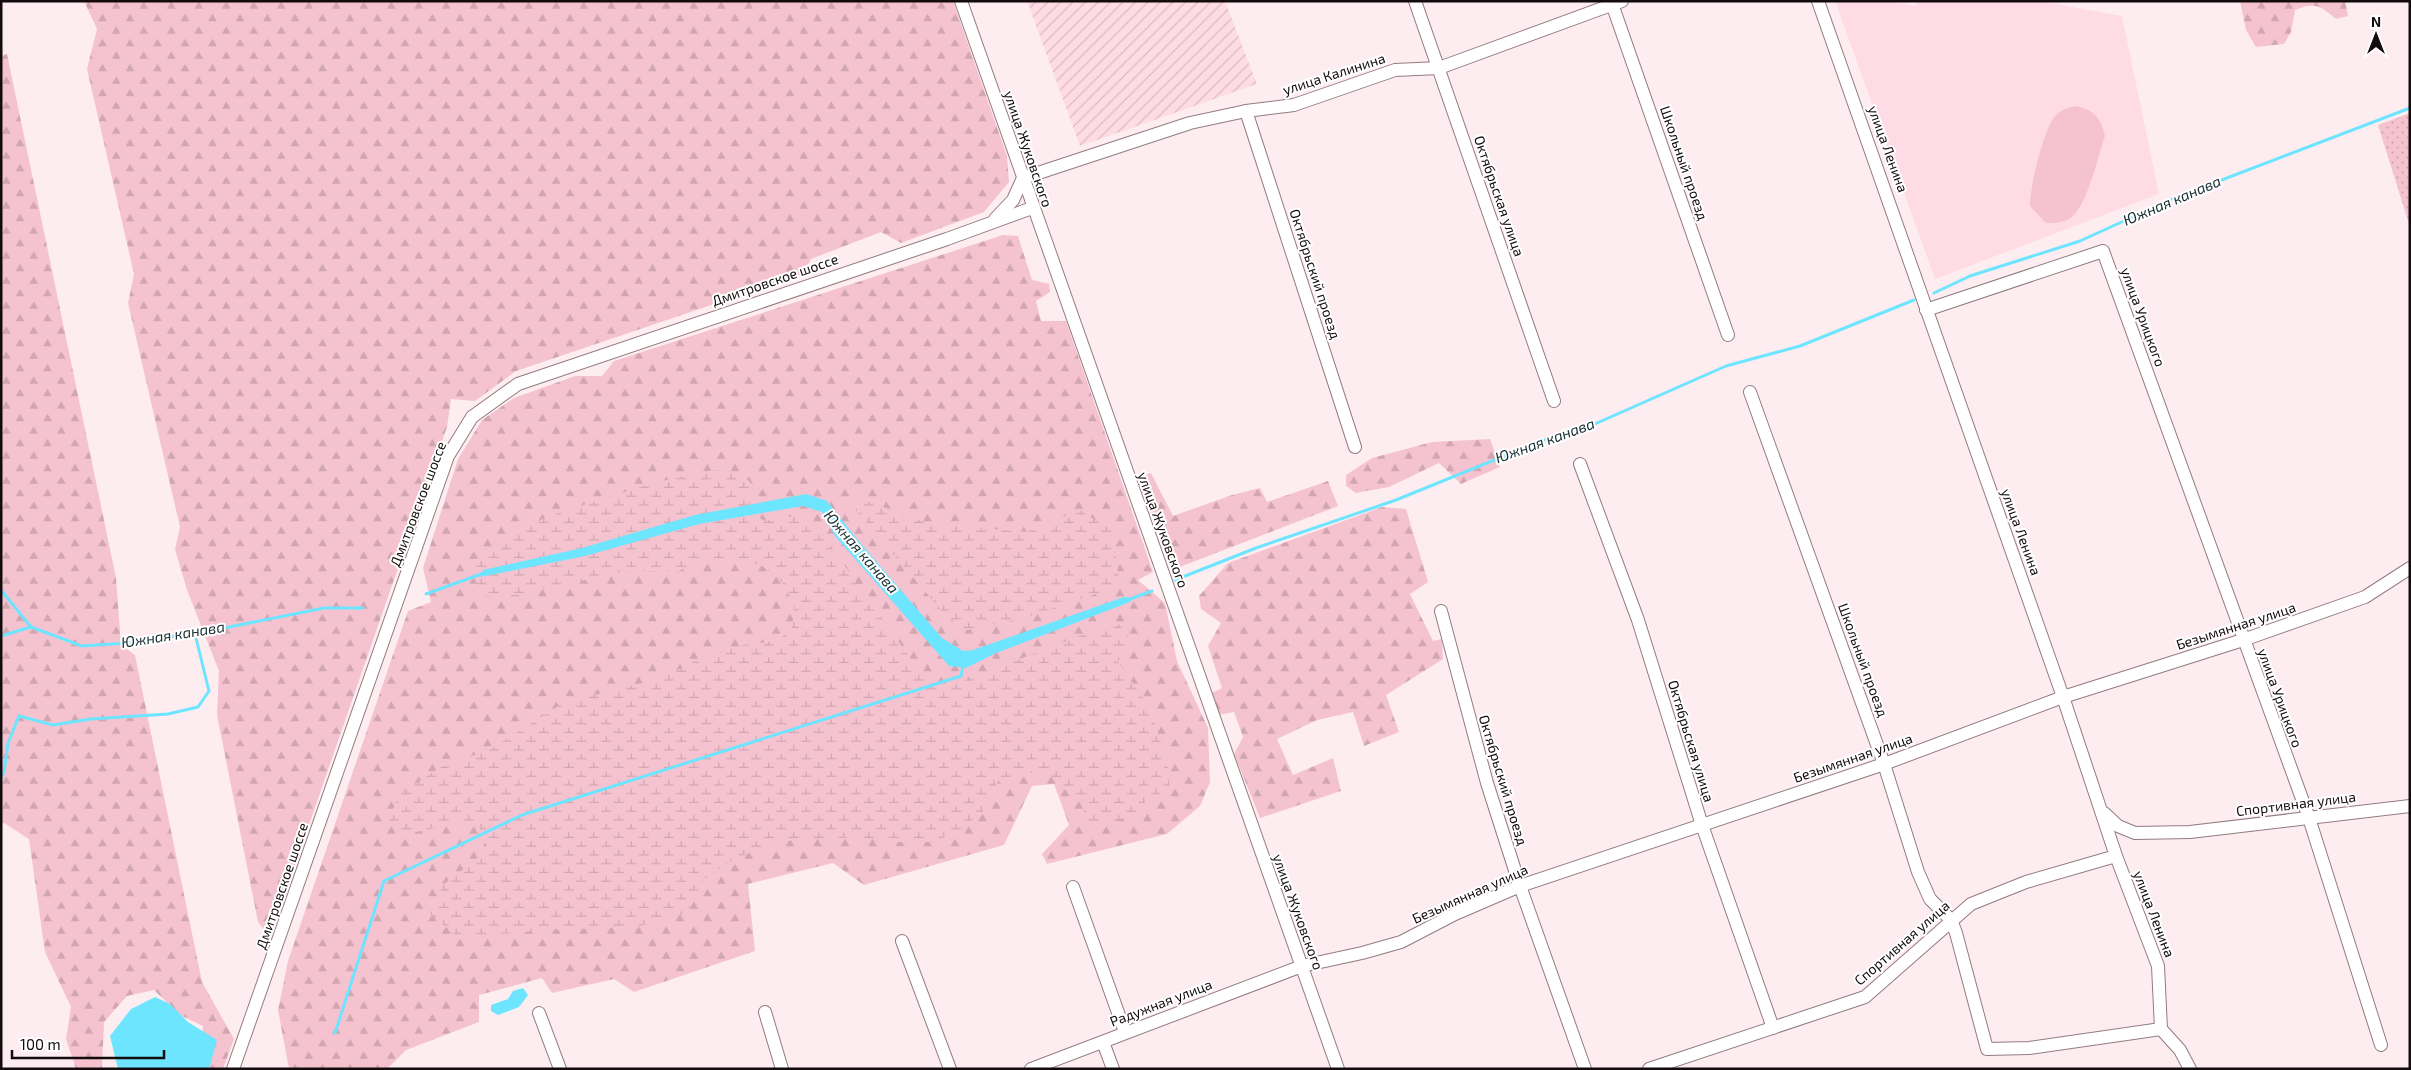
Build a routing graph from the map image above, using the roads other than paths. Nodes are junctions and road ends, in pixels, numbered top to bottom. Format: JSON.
{"nodes":[{"id":1,"x":961,"y":1,"type":"edge"},
{"id":2,"x":1415,"y":1,"type":"edge"},
{"id":3,"x":1818,"y":1,"type":"edge"},
{"id":4,"x":1615,"y":2,"type":"edge"},
{"id":5,"x":1438,"y":68,"type":"junction"},
{"id":6,"x":1246,"y":111,"type":"junction"},
{"id":7,"x":1022,"y":178,"type":"junction"},
{"id":8,"x":1032,"y":208,"type":"junction"},
{"id":9,"x":992,"y":222,"type":"junction"},
{"id":10,"x":1926,"y":310,"type":"junction"},
{"id":11,"x":1728,"y":335,"type":"dead end"},
{"id":12,"x":1750,"y":392,"type":"dead end"},
{"id":13,"x":1554,"y":401,"type":"dead end"},
{"id":14,"x":1355,"y":447,"type":"dead end"},
{"id":15,"x":1580,"y":464,"type":"dead end"},
{"id":16,"x":2410,"y":568,"type":"edge"},
{"id":17,"x":1441,"y":611,"type":"dead end"},
{"id":18,"x":2243,"y":640,"type":"junction"},
{"id":19,"x":2064,"y":697,"type":"junction"},
{"id":20,"x":1884,"y":764,"type":"junction"},
{"id":21,"x":2410,"y":806,"type":"edge"},
{"id":22,"x":2103,"y":812,"type":"junction"},
{"id":23,"x":2308,"y":818,"type":"junction"},
{"id":24,"x":1702,"y":825,"type":"junction"},
{"id":25,"x":2116,"y":856,"type":"junction"},
{"id":26,"x":1520,"y":886,"type":"junction"},
{"id":27,"x":1072,"y":887,"type":"dead end"},
{"id":28,"x":1951,"y":920,"type":"junction"},
{"id":29,"x":902,"y":941,"type":"dead end"},
{"id":30,"x":1302,"y":966,"type":"junction"},
{"id":31,"x":766,"y":1012,"type":"dead end"},
{"id":32,"x":539,"y":1013,"type":"dead end"},
{"id":33,"x":1773,"y":1028,"type":"junction"},
{"id":34,"x":2161,"y":1029,"type":"junction"},
{"id":35,"x":1125,"y":1032,"type":"junction"},
{"id":36,"x":1103,"y":1042,"type":"junction"},
{"id":37,"x":2381,"y":1045,"type":"dead end"},
{"id":38,"x":233,"y":1069,"type":"edge"},
{"id":39,"x":560,"y":1069,"type":"edge"},
{"id":40,"x":782,"y":1069,"type":"edge"},
{"id":41,"x":950,"y":1069,"type":"edge"},
{"id":42,"x":1031,"y":1069,"type":"edge"},
{"id":43,"x":1113,"y":1069,"type":"edge"},
{"id":44,"x":1338,"y":1069,"type":"edge"},
{"id":45,"x":1585,"y":1069,"type":"edge"},
{"id":46,"x":1649,"y":1069,"type":"edge"},
{"id":47,"x":2190,"y":1069,"type":"edge"}],
"edges":[{"from":1,"to":7,"type":"street","name":"улица Жуковского"},
{"from":2,"to":5,"type":"street","name":"Октябрьская улица"},
{"from":3,"to":10,"type":"street","name":"улица Ленина"},
{"from":4,"to":5,"type":"street","name":"улица Калинина"},
{"from":4,"to":11,"type":"street","name":"Школьный проезд"},
{"from":5,"to":6,"type":"street","name":"улица Калинина"},
{"from":5,"to":13,"type":"street","name":"Октябрьская улица"},
{"from":6,"to":7,"type":"street","name":"улица Калинина"},
{"from":6,"to":14,"type":"street","name":"Октябрьский проезд"},
{"from":7,"to":8,"type":"street","name":"улица Жуковского"},
{"from":7,"to":9,"type":"street","name":"Дмитровское шоссе"},
{"from":8,"to":9,"type":"street"},
{"from":8,"to":30,"type":"street","name":"улица Жуковского"},
{"from":9,"to":38,"type":"street","name":"Дмитровское шоссе"},
{"from":10,"to":18,"type":"street","name":"улица Урицкого"},
{"from":10,"to":19,"type":"street","name":"улица Ленина"},
{"from":12,"to":20,"type":"street","name":"Школьный проезд"},
{"from":15,"to":24,"type":"street","name":"Октябрьская улица"},
{"from":16,"to":18,"type":"street","name":"Безымянная улица"},
{"from":17,"to":26,"type":"street","name":"Октябрьский проезд"},
{"from":18,"to":19,"type":"street","name":"Безымянная улица"},
{"from":18,"to":23,"type":"street","name":"улица Урицкого"},
{"from":19,"to":20,"type":"street","name":"Безымянная улица"},
{"from":19,"to":22,"type":"street","name":"улица Ленина"},
{"from":20,"to":24,"type":"street","name":"Безымянная улица"},
{"from":20,"to":28,"type":"street","name":"Школьный проезд"},
{"from":21,"to":23,"type":"street","name":"Спортивная улица"},
{"from":22,"to":23,"type":"street","name":"Спортивная улица"},
{"from":22,"to":25,"type":"street","name":"улица Ленина"},
{"from":23,"to":37,"type":"street","name":"улица Урицкого"},
{"from":24,"to":26,"type":"street","name":"Безымянная улица"},
{"from":24,"to":33,"type":"street","name":"Октябрьская улица"},
{"from":25,"to":28,"type":"street","name":"Спортивная улица"},
{"from":25,"to":34,"type":"street","name":"улица Ленина"},
{"from":26,"to":30,"type":"street","name":"Безымянная улица"},
{"from":26,"to":45,"type":"street","name":"Октябрьский проезд"},
{"from":27,"to":35,"type":"street"},
{"from":28,"to":33,"type":"street","name":"Спортивная улица"},
{"from":28,"to":34,"type":"street","name":"Школьный проезд"},
{"from":29,"to":41,"type":"street"},
{"from":30,"to":35,"type":"street","name":"Радужная улица"},
{"from":30,"to":44,"type":"street","name":"улица Жуковского"},
{"from":31,"to":40,"type":"street"},
{"from":32,"to":39,"type":"street"},
{"from":33,"to":46,"type":"street","name":"Спортивная улица"},
{"from":34,"to":47,"type":"street"},
{"from":35,"to":36,"type":"street","name":"Радужная улица"},
{"from":36,"to":42,"type":"street","name":"Радужная улица"},
{"from":36,"to":43,"type":"street"}]}
